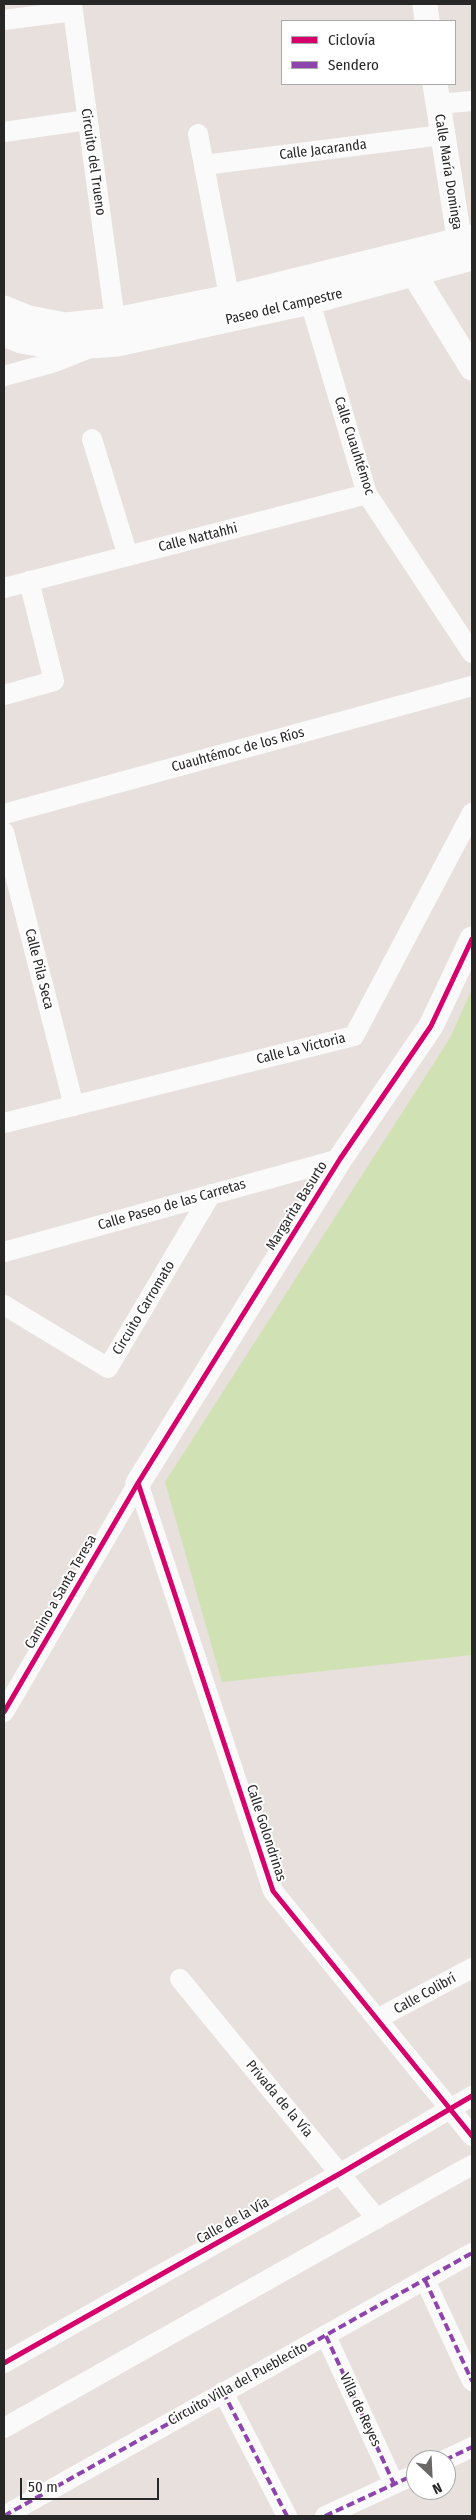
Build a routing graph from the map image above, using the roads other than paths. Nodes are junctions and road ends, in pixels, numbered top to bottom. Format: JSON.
{"nodes":[{"id":1,"x":425,"y":4,"type":"edge"},
{"id":2,"x":72,"y":7,"type":"edge"},
{"id":3,"x":4,"y":20,"type":"edge"},
{"id":4,"x":428,"y":20,"type":"edge"},
{"id":5,"x":437,"y":94,"type":"edge"},
{"id":6,"x":472,"y":101,"type":"edge"},
{"id":7,"x":87,"y":120,"type":"junction"},
{"id":8,"x":4,"y":132,"type":"edge"},
{"id":9,"x":198,"y":134,"type":"dead end"},
{"id":10,"x":442,"y":135,"type":"junction"},
{"id":11,"x":204,"y":165,"type":"junction"},
{"id":12,"x":467,"y":249,"type":"edge"},
{"id":13,"x":414,"y":274,"type":"junction"},
{"id":14,"x":310,"y":302,"type":"junction"},
{"id":15,"x":4,"y":308,"type":"edge"},
{"id":16,"x":231,"y":308,"type":"junction"},
{"id":17,"x":115,"y":320,"type":"junction"},
{"id":18,"x":4,"y":334,"type":"edge"},
{"id":19,"x":93,"y":347,"type":"junction"},
{"id":20,"x":472,"y":368,"type":"edge"},
{"id":21,"x":4,"y":376,"type":"edge"},
{"id":22,"x":92,"y":439,"type":"dead end"},
{"id":23,"x":367,"y":494,"type":"junction"},
{"id":24,"x":128,"y":556,"type":"junction"},
{"id":25,"x":29,"y":581,"type":"junction"},
{"id":26,"x":4,"y":588,"type":"edge"},
{"id":27,"x":472,"y":653,"type":"edge"},
{"id":28,"x":472,"y":686,"type":"edge"},
{"id":29,"x":4,"y":695,"type":"edge"},
{"id":30,"x":472,"y":813,"type":"edge"},
{"id":31,"x":4,"y":814,"type":"edge"},
{"id":32,"x":4,"y":832,"type":"edge"},
{"id":33,"x":472,"y":940,"type":"edge"},
{"id":34,"x":74,"y":1106,"type":"junction"},
{"id":35,"x":4,"y":1123,"type":"edge"},
{"id":36,"x":340,"y":1159,"type":"junction"},
{"id":37,"x":211,"y":1194,"type":"junction"},
{"id":38,"x":4,"y":1252,"type":"edge"},
{"id":39,"x":4,"y":1305,"type":"edge"},
{"id":40,"x":138,"y":1483,"type":"junction"},
{"id":41,"x":4,"y":1712,"type":"edge"},
{"id":42,"x":472,"y":1968,"type":"edge"},
{"id":43,"x":180,"y":1979,"type":"dead end"},
{"id":44,"x":377,"y":2019,"type":"junction"},
{"id":45,"x":472,"y":2096,"type":"edge"},
{"id":46,"x":449,"y":2109,"type":"junction"},
{"id":47,"x":472,"y":2136,"type":"edge"},
{"id":48,"x":472,"y":2165,"type":"edge"},
{"id":49,"x":341,"y":2173,"type":"junction"},
{"id":50,"x":377,"y":2218,"type":"junction"},
{"id":51,"x":472,"y":2253,"type":"edge"},
{"id":52,"x":425,"y":2280,"type":"junction"},
{"id":53,"x":326,"y":2336,"type":"junction"},
{"id":54,"x":4,"y":2363,"type":"edge"},
{"id":55,"x":472,"y":2381,"type":"edge"},
{"id":56,"x":223,"y":2392,"type":"junction"},
{"id":57,"x":4,"y":2428,"type":"edge"},
{"id":58,"x":472,"y":2447,"type":"edge"},
{"id":59,"x":456,"y":2454,"type":"edge"},
{"id":60,"x":406,"y":2479,"type":"edge"},
{"id":61,"x":394,"y":2484,"type":"junction"},
{"id":62,"x":4,"y":2516,"type":"edge"},
{"id":63,"x":287,"y":2516,"type":"edge"},
{"id":64,"x":325,"y":2516,"type":"edge"}],
"edges":[{"from":1,"to":4,"type":"street"},
{"from":2,"to":3,"type":"street"},
{"from":2,"to":7,"type":"street","name":"Circuito del Trueno"},
{"from":5,"to":6,"type":"street"},
{"from":5,"to":10,"type":"street","name":"Calle María Dominga"},
{"from":7,"to":8,"type":"street"},
{"from":7,"to":17,"type":"street","name":"Circuito del Trueno"},
{"from":9,"to":11,"type":"street"},
{"from":10,"to":11,"type":"street","name":"Calle Jacaranda"},
{"from":10,"to":12,"type":"street","name":"Calle María Dominga"},
{"from":11,"to":16,"type":"street"},
{"from":12,"to":13,"type":"street","name":"Paseo del Campestre"},
{"from":12,"to":16,"type":"street","name":"Paseo del Campestre"},
{"from":13,"to":14,"type":"street","name":"Paseo del Campestre"},
{"from":13,"to":20,"type":"street"},
{"from":14,"to":16,"type":"street","name":"Paseo del Campestre"},
{"from":14,"to":23,"type":"street","name":"Calle Cuauhtémoc"},
{"from":15,"to":17,"type":"street","name":"Paseo del Campestre"},
{"from":16,"to":17,"type":"street","name":"Paseo del Campestre"},
{"from":16,"to":19,"type":"street","name":"Paseo del Campestre"},
{"from":18,"to":19,"type":"street","name":"Paseo del Campestre"},
{"from":19,"to":21,"type":"street"},
{"from":22,"to":24,"type":"street"},
{"from":23,"to":24,"type":"street","name":"Calle Nattahhi"},
{"from":23,"to":27,"type":"street","name":"Calle Cuauhtémoc"},
{"from":24,"to":25,"type":"street","name":"Calle Nattahhi"},
{"from":25,"to":26,"type":"street","name":"Calle Nattahhi"},
{"from":25,"to":29,"type":"street"},
{"from":28,"to":31,"type":"street","name":"Cuauhtémoc de los Ríos"},
{"from":30,"to":34,"type":"street","name":"Calle La Victoria"},
{"from":32,"to":34,"type":"street","name":"Calle Pila Seca"},
{"from":33,"to":36,"type":"street","name":"Margarita Basurto"},
{"from":34,"to":35,"type":"street","name":"Calle La Victoria"},
{"from":36,"to":37,"type":"street","name":"Calle Paseo de las Carretas"},
{"from":36,"to":40,"type":"street","name":"Margarita Basurto"},
{"from":37,"to":38,"type":"street","name":"Calle Paseo de las Carretas"},
{"from":37,"to":39,"type":"street","name":"Circuito Carromato"},
{"from":40,"to":41,"type":"street","name":"Camino a Santa Teresa"},
{"from":40,"to":44,"type":"street","name":"Calle Golondrinas"},
{"from":42,"to":44,"type":"street","name":"Calle Colibrí"},
{"from":43,"to":49,"type":"street","name":"Privada de la Vía"},
{"from":44,"to":46,"type":"street","name":"Calle Golondrinas"},
{"from":45,"to":46,"type":"street","name":"Calle de la Vía"},
{"from":46,"to":47,"type":"street","name":"Calle Golondrinas"},
{"from":46,"to":49,"type":"street","name":"Calle de la Vía"},
{"from":48,"to":50,"type":"street"},
{"from":49,"to":50,"type":"street","name":"Privada de la Vía"},
{"from":49,"to":54,"type":"street","name":"Calle de la Vía"},
{"from":50,"to":57,"type":"street"},
{"from":51,"to":52,"type":"street","name":"Circuito Villa del Pueblecito"},
{"from":52,"to":53,"type":"street","name":"Circuito Villa del Pueblecito"},
{"from":52,"to":55,"type":"street"},
{"from":53,"to":56,"type":"street","name":"Circuito Villa del Pueblecito"},
{"from":53,"to":61,"type":"street","name":"Villa de Reyes"},
{"from":56,"to":62,"type":"street","name":"Circuito Villa del Pueblecito"},
{"from":56,"to":63,"type":"street"},
{"from":58,"to":59,"type":"street"},
{"from":60,"to":61,"type":"street"},
{"from":61,"to":64,"type":"street"}]}
